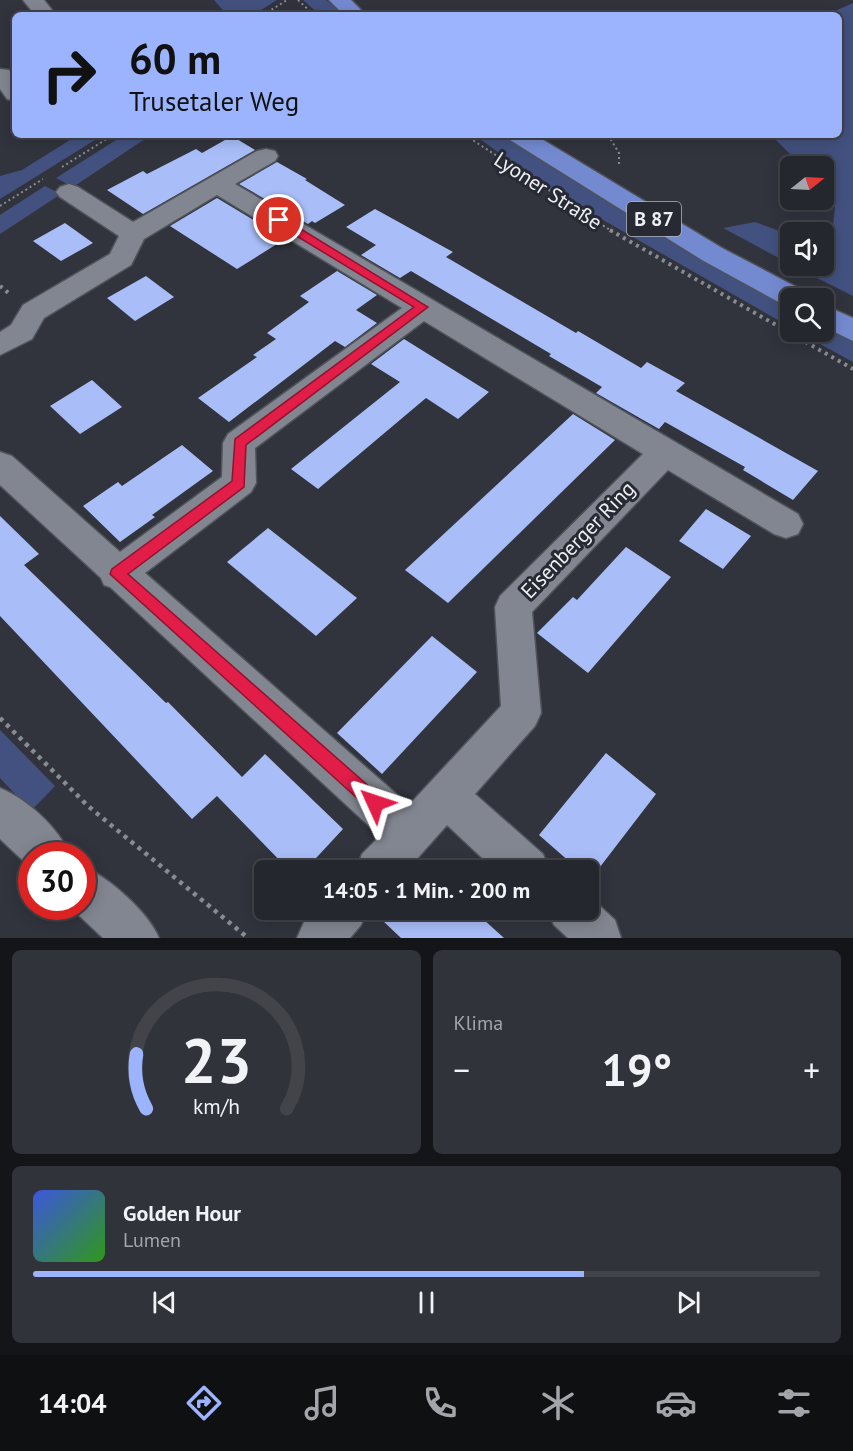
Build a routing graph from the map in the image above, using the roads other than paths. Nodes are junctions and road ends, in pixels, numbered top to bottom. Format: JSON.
{"nodes":[{"id":1,"x":33,"y":0,"type":"edge"},
{"id":2,"x":339,"y":0,"type":"edge"},
{"id":3,"x":43,"y":12,"type":"edge"},
{"id":4,"x":353,"y":12,"type":"edge"},
{"id":5,"x":0,"y":75,"type":"edge"},
{"id":6,"x":12,"y":92,"type":"edge"},
{"id":7,"x":523,"y":138,"type":"edge"},
{"id":8,"x":266,"y":156,"type":"dead end"},
{"id":9,"x":217,"y":184,"type":"junction"},
{"id":10,"x":69,"y":192,"type":"dead end"},
{"id":11,"x":133,"y":234,"type":"junction"},
{"id":12,"x":780,"y":290,"type":"edge"},
{"id":13,"x":423,"y":307,"type":"junction"},
{"id":14,"x":834,"y":321,"type":"edge"},
{"id":15,"x":853,"y":331,"type":"edge"},
{"id":16,"x":0,"y":345,"type":"edge"},
{"id":17,"x":665,"y":452,"type":"junction"},
{"id":18,"x":0,"y":465,"type":"edge"},
{"id":19,"x":786,"y":524,"type":"dead end"},
{"id":20,"x":117,"y":574,"type":"junction"},
{"id":21,"x":445,"y":795,"type":"junction"},
{"id":22,"x":0,"y":809,"type":"edge"},
{"id":23,"x":409,"y":834,"type":"junction"},
{"id":24,"x":34,"y":842,"type":"edge"},
{"id":25,"x":387,"y":860,"type":"edge"},
{"id":26,"x":516,"y":860,"type":"edge"},
{"id":27,"x":96,"y":901,"type":"edge"},
{"id":28,"x":336,"y":920,"type":"edge"},
{"id":29,"x":136,"y":938,"type":"edge"},
{"id":30,"x":320,"y":938,"type":"edge"}],
"edges":[{"from":1,"to":3,"type":"street"},
{"from":2,"to":4,"type":"main road"},
{"from":5,"to":6,"type":"street"},
{"from":7,"to":12,"type":"main road","name":"Lyoner Straße","number":"B 87"},
{"from":8,"to":9,"type":"street"},
{"from":9,"to":11,"type":"street"},
{"from":9,"to":13,"type":"street"},
{"from":10,"to":11,"type":"street"},
{"from":11,"to":16,"type":"street"},
{"from":13,"to":17,"type":"street"},
{"from":13,"to":20,"type":"street"},
{"from":14,"to":15,"type":"main road"},
{"from":17,"to":19,"type":"street"},
{"from":17,"to":21,"type":"street","name":"Eisenberger Ring"},
{"from":18,"to":20,"type":"street"},
{"from":20,"to":23,"type":"street"},
{"from":21,"to":23,"type":"street","name":"Eisenberger Ring"},
{"from":21,"to":26,"type":"street"},
{"from":22,"to":24,"type":"street"},
{"from":23,"to":25,"type":"street","name":"Eisenberger Ring"},
{"from":27,"to":29,"type":"street"},
{"from":28,"to":30,"type":"street"}]}
